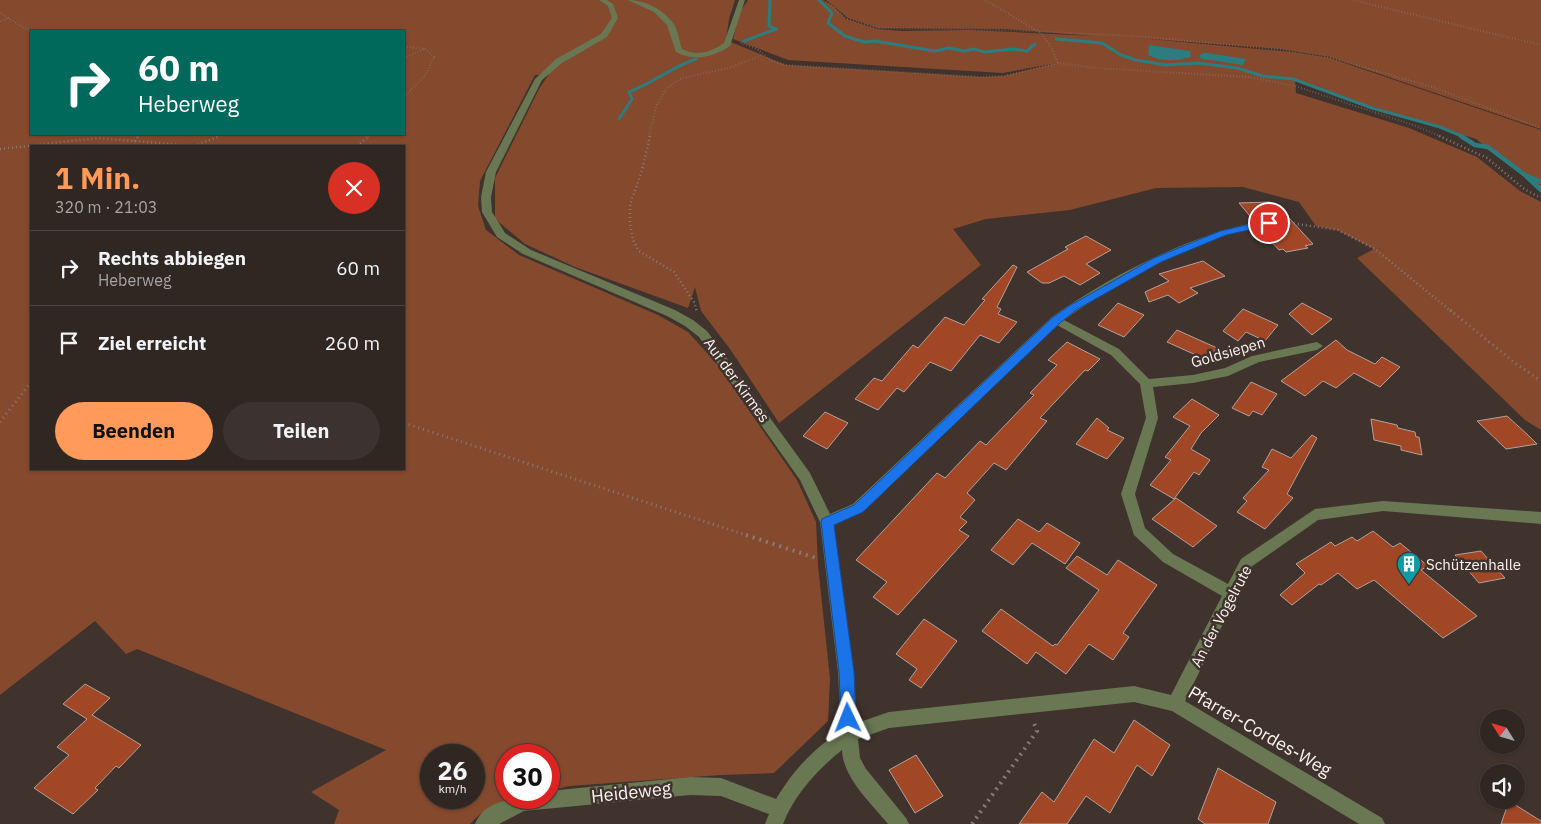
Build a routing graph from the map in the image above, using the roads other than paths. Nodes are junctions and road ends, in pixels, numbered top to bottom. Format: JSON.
{"nodes":[{"id":1,"x":602,"y":0,"type":"edge"},
{"id":2,"x":631,"y":0,"type":"edge"},
{"id":3,"x":742,"y":0,"type":"edge"},
{"id":4,"x":1279,"y":222,"type":"road end"},
{"id":5,"x":1056,"y":320,"type":"junction"},
{"id":6,"x":1317,"y":346,"type":"dead end"},
{"id":7,"x":1146,"y":383,"type":"junction"},
{"id":8,"x":1541,"y":518,"type":"edge"},
{"id":9,"x":827,"y":522,"type":"junction"},
{"id":10,"x":1230,"y":593,"type":"junction"},
{"id":11,"x":1175,"y":704,"type":"junction"},
{"id":12,"x":849,"y":734,"type":"junction"},
{"id":13,"x":777,"y":816,"type":"edge"},
{"id":14,"x":484,"y":824,"type":"edge"},
{"id":15,"x":900,"y":824,"type":"edge"},
{"id":16,"x":1376,"y":824,"type":"edge"}],
"edges":[{"from":1,"to":9,"type":"street","name":"Auf der Kirmes"},
{"from":2,"to":3,"type":"street"},
{"from":4,"to":5,"type":"street"},
{"from":5,"to":7,"type":"street"},
{"from":5,"to":9,"type":"street"},
{"from":6,"to":7,"type":"street","name":"Goldsiepen"},
{"from":7,"to":10,"type":"street"},
{"from":8,"to":10,"type":"street","name":"An der Vogelrute"},
{"from":9,"to":12,"type":"street","name":"Auf der Kirmes"},
{"from":10,"to":11,"type":"street","name":"An der Vogelrute"},
{"from":11,"to":12,"type":"street","name":"Pfarrer-Cordes-Weg"},
{"from":11,"to":16,"type":"street","name":"Pfarrer-Cordes-Weg"},
{"from":12,"to":13,"type":"street","name":"Pfarrer-Cordes-Weg"},
{"from":12,"to":15,"type":"street","name":"Auf der Kirmes"},
{"from":13,"to":14,"type":"street","name":"Heideweg"}]}
